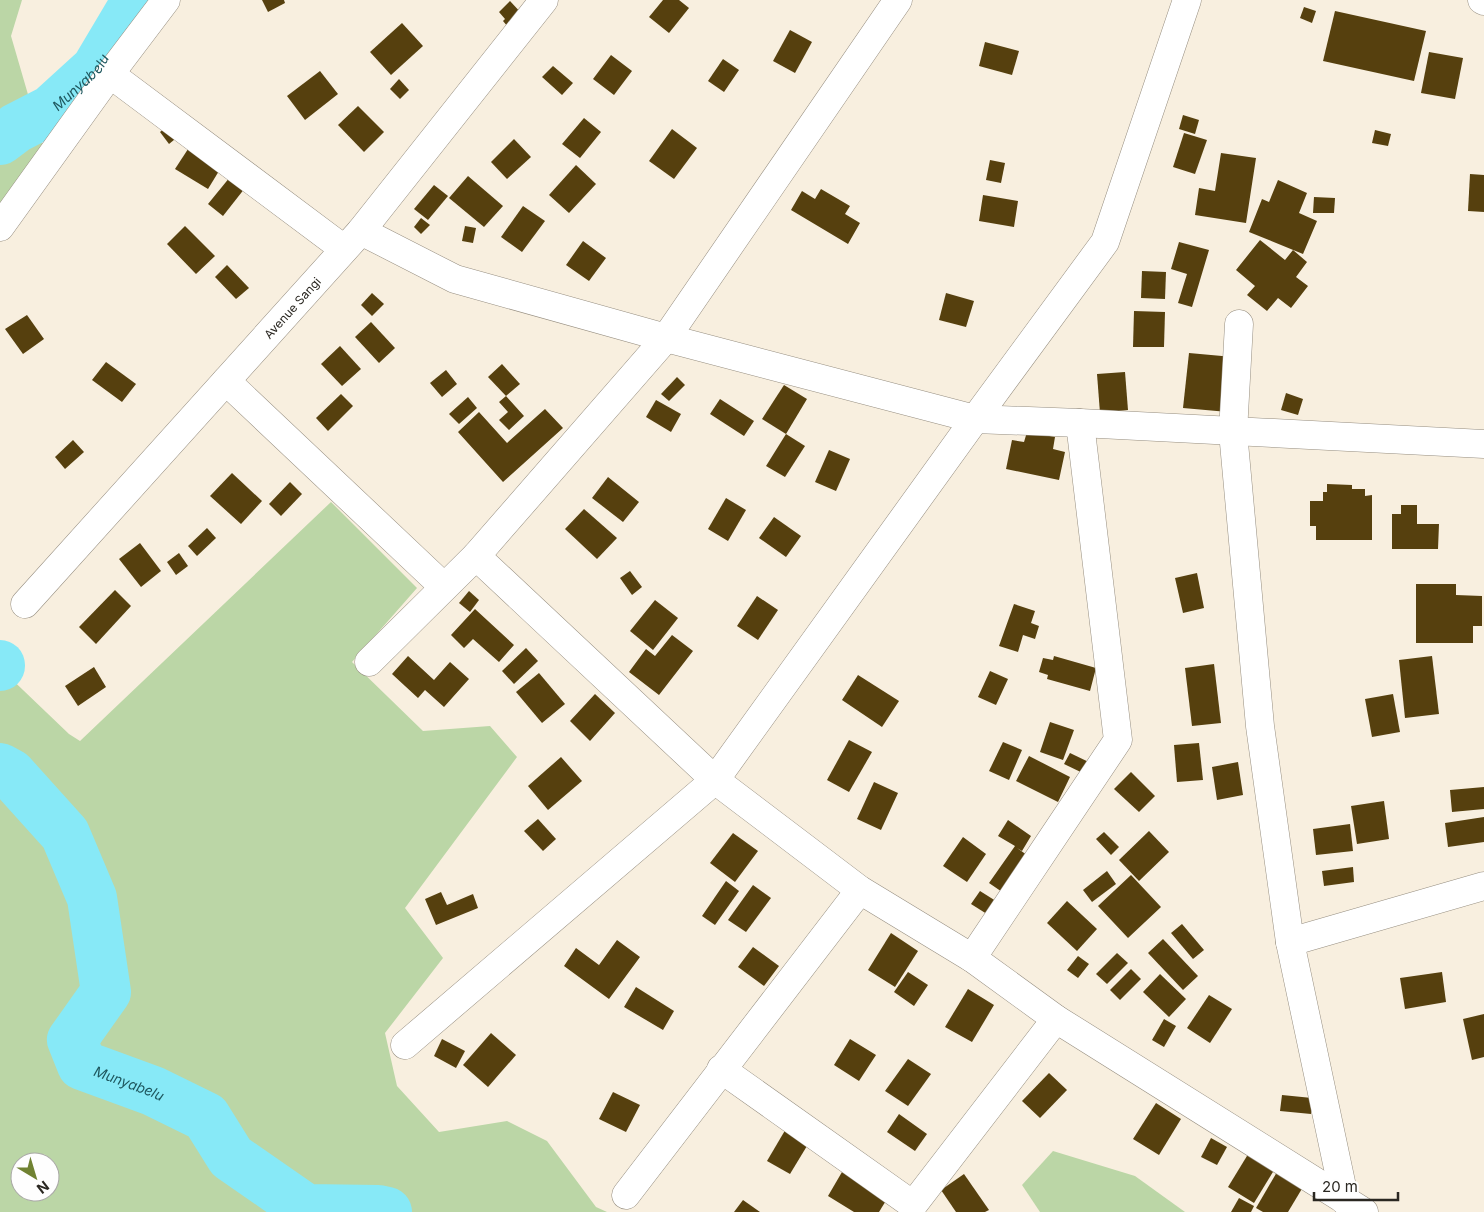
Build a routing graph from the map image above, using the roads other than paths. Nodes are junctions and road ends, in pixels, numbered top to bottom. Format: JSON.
{"nodes":[{"id":1,"x":166,"y":0,"type":"edge"},
{"id":2,"x":544,"y":0,"type":"edge"},
{"id":3,"x":898,"y":0,"type":"edge"},
{"id":4,"x":1186,"y":0,"type":"edge"},
{"id":5,"x":110,"y":74,"type":"junction"},
{"id":6,"x":0,"y":227,"type":"edge"},
{"id":7,"x":353,"y":240,"type":"junction"},
{"id":8,"x":1239,"y":324,"type":"dead end"},
{"id":9,"x":666,"y":338,"type":"junction"},
{"id":10,"x":226,"y":382,"type":"junction"},
{"id":11,"x":974,"y":419,"type":"junction"},
{"id":12,"x":1080,"y":423,"type":"junction"},
{"id":13,"x":1233,"y":432,"type":"junction"},
{"id":14,"x":1484,"y":444,"type":"edge"},
{"id":15,"x":476,"y":556,"type":"junction"},
{"id":16,"x":444,"y":587,"type":"junction"},
{"id":17,"x":25,"y":604,"type":"dead end"},
{"id":18,"x":368,"y":662,"type":"dead end"},
{"id":19,"x":716,"y":780,"type":"junction"},
{"id":20,"x":1484,"y":886,"type":"edge"},
{"id":21,"x":860,"y":890,"type":"junction"},
{"id":22,"x":1290,"y":942,"type":"junction"},
{"id":23,"x":972,"y":958,"type":"junction"},
{"id":24,"x":1056,"y":1019,"type":"junction"},
{"id":25,"x":405,"y":1045,"type":"dead end"},
{"id":26,"x":721,"y":1069,"type":"junction"},
{"id":27,"x":626,"y":1195,"type":"dead end"},
{"id":28,"x":1354,"y":1206,"type":"edge"}],
"edges":[{"from":1,"to":5,"type":"street"},
{"from":2,"to":7,"type":"street","name":"Avenue Sangi"},
{"from":3,"to":9,"type":"street"},
{"from":4,"to":11,"type":"street"},
{"from":5,"to":6,"type":"street"},
{"from":5,"to":7,"type":"street"},
{"from":7,"to":9,"type":"street"},
{"from":7,"to":10,"type":"street","name":"Avenue Sangi"},
{"from":8,"to":13,"type":"street"},
{"from":9,"to":11,"type":"street"},
{"from":9,"to":15,"type":"street"},
{"from":10,"to":16,"type":"street"},
{"from":10,"to":17,"type":"street","name":"Avenue Sangi"},
{"from":11,"to":12,"type":"street"},
{"from":11,"to":19,"type":"street"},
{"from":12,"to":13,"type":"street"},
{"from":12,"to":23,"type":"street"},
{"from":13,"to":14,"type":"street"},
{"from":13,"to":22,"type":"street"},
{"from":15,"to":16,"type":"street"},
{"from":15,"to":19,"type":"street"},
{"from":16,"to":18,"type":"street"},
{"from":19,"to":21,"type":"street"},
{"from":19,"to":25,"type":"street"},
{"from":20,"to":22,"type":"street"},
{"from":21,"to":23,"type":"street"},
{"from":21,"to":26,"type":"street"},
{"from":22,"to":28,"type":"street"},
{"from":23,"to":24,"type":"street"},
{"from":24,"to":26,"type":"street"},
{"from":24,"to":28,"type":"street"},
{"from":26,"to":27,"type":"street"}]}
